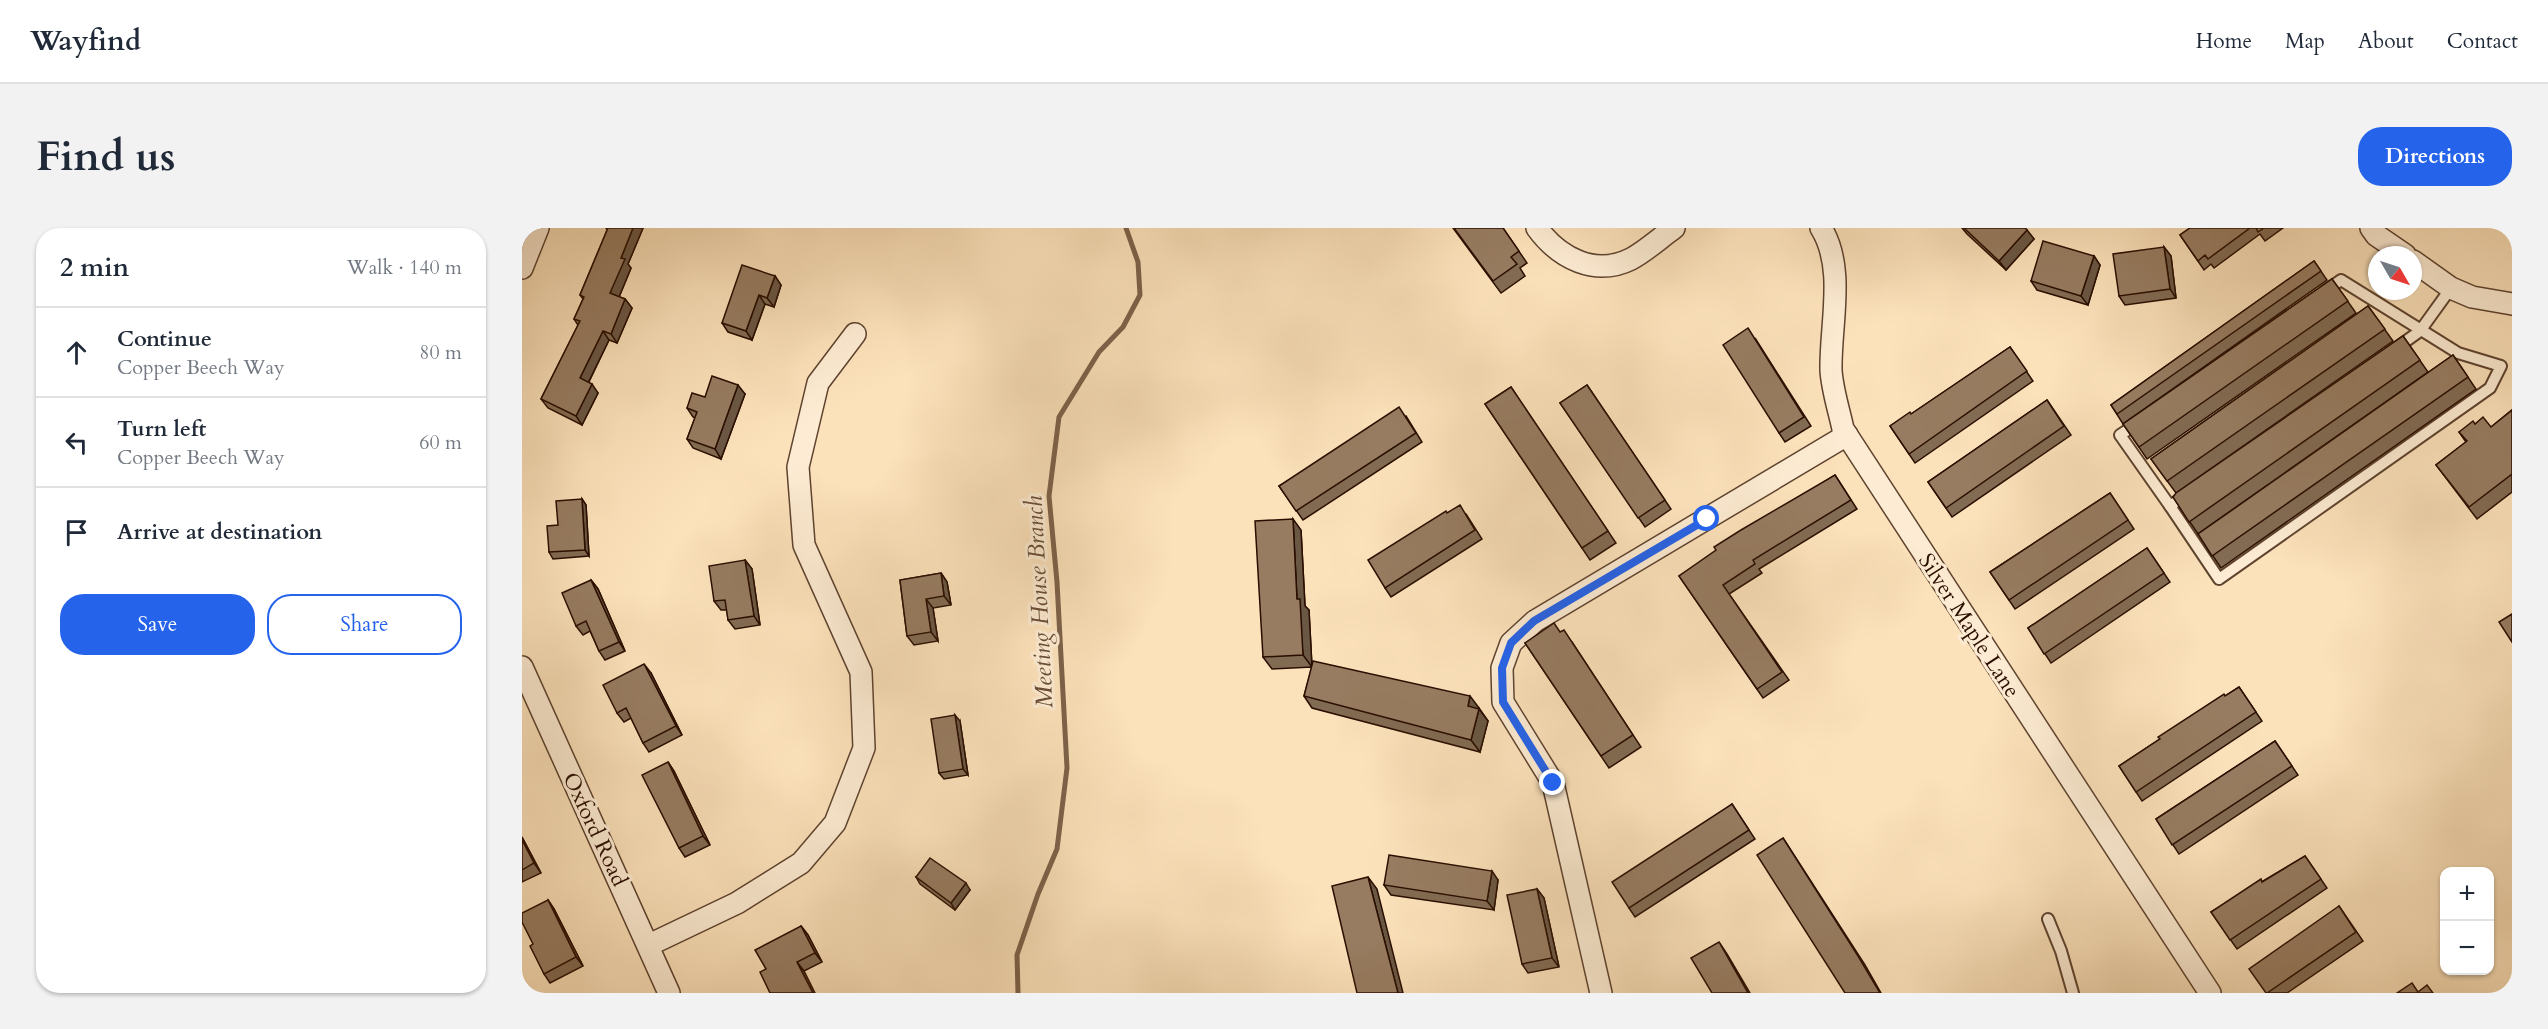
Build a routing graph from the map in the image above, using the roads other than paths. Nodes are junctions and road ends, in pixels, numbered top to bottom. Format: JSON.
{"nodes":[{"id":1,"x":538,"y":228,"type":"edge"},
{"id":2,"x":1537,"y":228,"type":"edge"},
{"id":3,"x":1674,"y":228,"type":"edge"},
{"id":4,"x":1821,"y":228,"type":"edge"},
{"id":5,"x":2371,"y":228,"type":"edge"},
{"id":6,"x":2391,"y":246,"type":"edge"},
{"id":7,"x":2422,"y":267,"type":"edge"},
{"id":8,"x":522,"y":268,"type":"edge"},
{"id":9,"x":2451,"y":288,"type":"junction"},
{"id":10,"x":2312,"y":300,"type":"edge"},
{"id":11,"x":2512,"y":304,"type":"edge"},
{"id":12,"x":2379,"y":306,"type":"junction"},
{"id":13,"x":2369,"y":312,"type":"edge"},
{"id":14,"x":2420,"y":331,"type":"junction"},
{"id":15,"x":855,"y":334,"type":"dead end"},
{"id":16,"x":2382,"y":358,"type":"edge"},
{"id":17,"x":2507,"y":366,"type":"edge"},
{"id":18,"x":2149,"y":415,"type":"edge"},
{"id":19,"x":1847,"y":435,"type":"junction"},
{"id":20,"x":2155,"y":464,"type":"edge"},
{"id":21,"x":2146,"y":471,"type":"junction"},
{"id":22,"x":2199,"y":486,"type":"edge"},
{"id":23,"x":2170,"y":506,"type":"junction"},
{"id":24,"x":2206,"y":537,"type":"edge"},
{"id":25,"x":2196,"y":544,"type":"junction"},
{"id":26,"x":522,"y":667,"type":"edge"},
{"id":27,"x":2048,"y":919,"type":"dead end"},
{"id":28,"x":649,"y":945,"type":"junction"},
{"id":29,"x":669,"y":993,"type":"edge"},
{"id":30,"x":1601,"y":993,"type":"edge"},
{"id":31,"x":2073,"y":993,"type":"edge"},
{"id":32,"x":2210,"y":993,"type":"edge"}],
"edges":[{"from":1,"to":8,"type":"street"},
{"from":2,"to":3,"type":"street"},
{"from":4,"to":19,"type":"street","name":"Silver Maple Lane"},
{"from":5,"to":6,"type":"street"},
{"from":7,"to":9,"type":"street"},
{"from":9,"to":11,"type":"street"},
{"from":9,"to":14,"type":"lane"},
{"from":10,"to":12,"type":"lane"},
{"from":12,"to":13,"type":"lane"},
{"from":12,"to":14,"type":"lane"},
{"from":14,"to":16,"type":"lane"},
{"from":14,"to":17,"type":"lane"},
{"from":15,"to":28,"type":"street"},
{"from":17,"to":25,"type":"lane"},
{"from":18,"to":21,"type":"lane"},
{"from":19,"to":30,"type":"street"},
{"from":19,"to":32,"type":"street","name":"Silver Maple Lane"},
{"from":20,"to":21,"type":"lane"},
{"from":21,"to":23,"type":"lane"},
{"from":22,"to":23,"type":"lane"},
{"from":23,"to":25,"type":"lane"},
{"from":24,"to":25,"type":"lane"},
{"from":26,"to":28,"type":"street","name":"Oxford Road"},
{"from":27,"to":31,"type":"lane"},
{"from":28,"to":29,"type":"street","name":"Oxford Road"}]}
